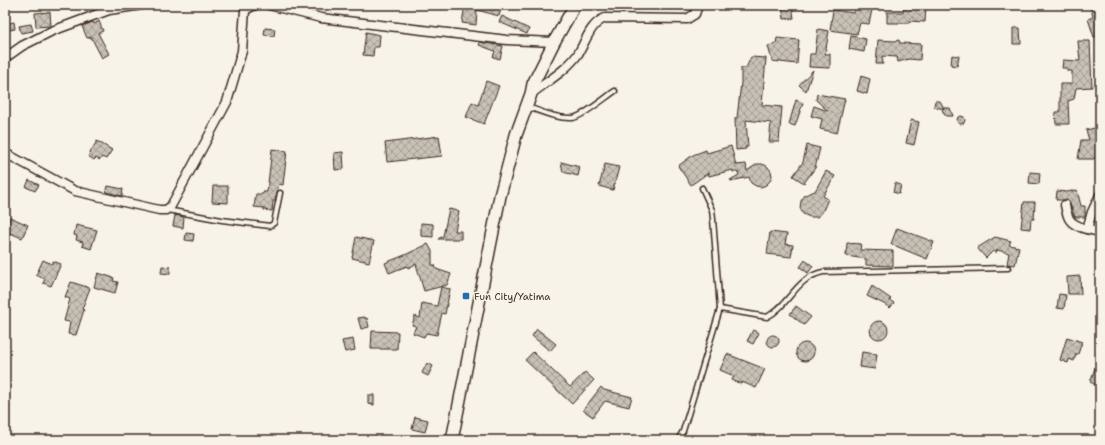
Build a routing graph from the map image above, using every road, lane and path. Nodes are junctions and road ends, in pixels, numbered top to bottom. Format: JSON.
{"nodes":[{"id":1,"x":142,"y":5,"type":"edge"},
{"id":2,"x":255,"y":5,"type":"edge"},
{"id":3,"x":269,"y":5,"type":"edge"},
{"id":4,"x":575,"y":5,"type":"edge"},
{"id":5,"x":698,"y":5,"type":"edge"},
{"id":6,"x":245,"y":8,"type":"edge"},
{"id":7,"x":554,"y":42,"type":"junction"},
{"id":8,"x":5,"y":58,"type":"edge"},
{"id":9,"x":615,"y":91,"type":"dead end"},
{"id":10,"x":531,"y":94,"type":"junction"},
{"id":11,"x":525,"y":107,"type":"junction"},
{"id":12,"x":5,"y":153,"type":"edge"},
{"id":13,"x":702,"y":188,"type":"dead end"},
{"id":14,"x":280,"y":193,"type":"dead end"},
{"id":15,"x":1100,"y":195,"type":"edge"},
{"id":16,"x":1064,"y":205,"type":"dead end"},
{"id":17,"x":166,"y":210,"type":"junction"},
{"id":18,"x":1087,"y":229,"type":"junction"},
{"id":19,"x":1100,"y":232,"type":"edge"},
{"id":20,"x":1008,"y":268,"type":"dead end"},
{"id":21,"x":720,"y":309,"type":"junction"},
{"id":22,"x":452,"y":440,"type":"edge"},
{"id":23,"x":678,"y":440,"type":"edge"}],
"edges":[{"from":1,"to":8,"type":"street"},
{"from":2,"to":6,"type":"street"},
{"from":3,"to":7,"type":"street"},
{"from":4,"to":7,"type":"main road"},
{"from":5,"to":10,"type":"street"},
{"from":6,"to":17,"type":"street"},
{"from":7,"to":10,"type":"main road"},
{"from":9,"to":11,"type":"lane"},
{"from":10,"to":11,"type":"main road"},
{"from":11,"to":22,"type":"main road"},
{"from":12,"to":17,"type":"street"},
{"from":13,"to":21,"type":"lane"},
{"from":14,"to":17,"type":"lane"},
{"from":15,"to":18,"type":"street"},
{"from":16,"to":18,"type":"street"},
{"from":18,"to":19,"type":"street"},
{"from":20,"to":21,"type":"lane"},
{"from":21,"to":23,"type":"lane"}]}
